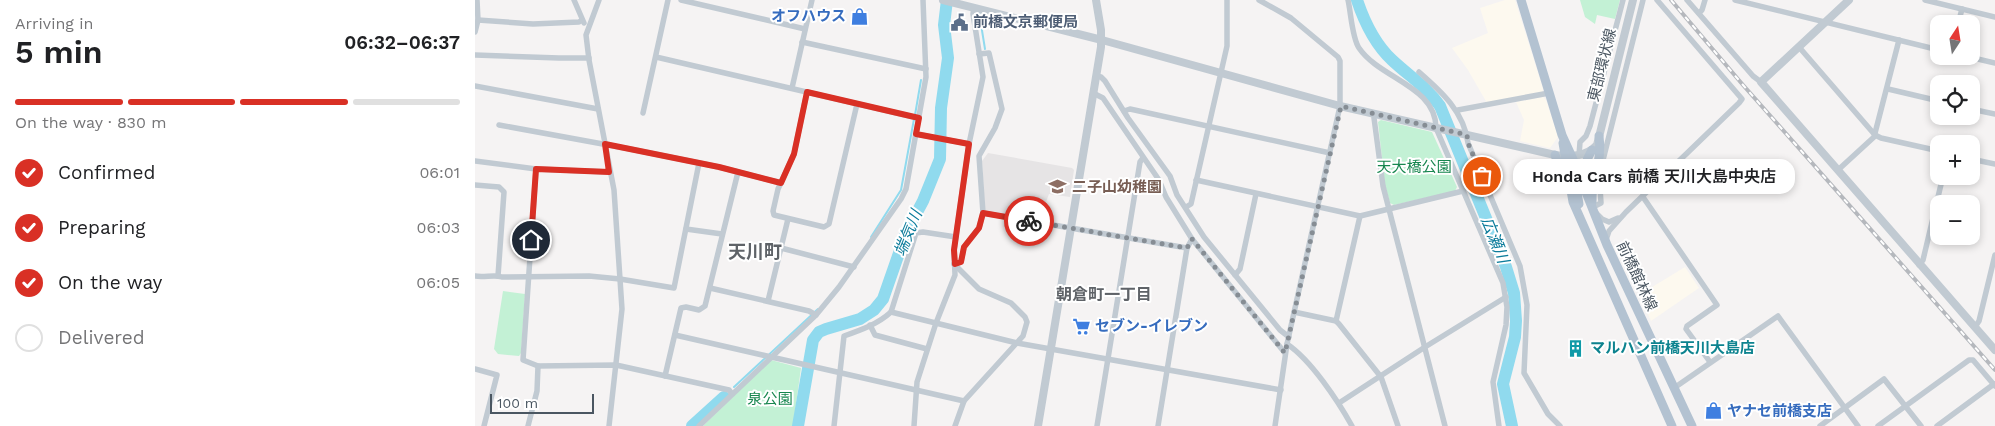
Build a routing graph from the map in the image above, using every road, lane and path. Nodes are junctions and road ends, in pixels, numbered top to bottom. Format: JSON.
{"nodes":[{"id":1,"x":477,"y":0,"type":"edge"},
{"id":2,"x":573,"y":0,"type":"edge"},
{"id":3,"x":599,"y":0,"type":"edge"},
{"id":4,"x":668,"y":0,"type":"edge"},
{"id":5,"x":681,"y":0,"type":"edge"},
{"id":6,"x":812,"y":0,"type":"edge"},
{"id":7,"x":923,"y":0,"type":"edge"},
{"id":8,"x":943,"y":0,"type":"edge"},
{"id":9,"x":1096,"y":0,"type":"edge"},
{"id":10,"x":1227,"y":0,"type":"edge"},
{"id":11,"x":1259,"y":0,"type":"edge"},
{"id":12,"x":1348,"y":0,"type":"edge"},
{"id":13,"x":1521,"y":0,"type":"edge"},
{"id":14,"x":1623,"y":0,"type":"edge"},
{"id":15,"x":1633,"y":0,"type":"edge"},
{"id":16,"x":1643,"y":0,"type":"edge"},
{"id":17,"x":1657,"y":0,"type":"edge"},
{"id":18,"x":1687,"y":0,"type":"edge"},
{"id":19,"x":1705,"y":0,"type":"edge"},
{"id":20,"x":1735,"y":0,"type":"edge"},
{"id":21,"x":1849,"y":0,"type":"edge"},
{"id":22,"x":1925,"y":0,"type":"edge"},
{"id":23,"x":694,"y":2,"type":"edge"},
{"id":24,"x":974,"y":7,"type":"junction"},
{"id":25,"x":1962,"y":9,"type":"junction"},
{"id":26,"x":1699,"y":13,"type":"junction"},
{"id":27,"x":1960,"y":15,"type":"edge"},
{"id":28,"x":1995,"y":17,"type":"edge"},
{"id":29,"x":478,"y":20,"type":"junction"},
{"id":30,"x":582,"y":20,"type":"junction"},
{"id":31,"x":1825,"y":23,"type":"junction"},
{"id":32,"x":589,"y":25,"type":"junction"},
{"id":33,"x":805,"y":29,"type":"junction"},
{"id":34,"x":475,"y":32,"type":"edge"},
{"id":35,"x":1102,"y":40,"type":"junction"},
{"id":36,"x":1899,"y":40,"type":"junction"},
{"id":37,"x":802,"y":42,"type":"junction"},
{"id":38,"x":1799,"y":47,"type":"junction"},
{"id":39,"x":1930,"y":48,"type":"edge"},
{"id":40,"x":475,"y":54,"type":"edge"},
{"id":41,"x":979,"y":54,"type":"junction"},
{"id":42,"x":655,"y":57,"type":"junction"},
{"id":43,"x":589,"y":58,"type":"junction"},
{"id":44,"x":1980,"y":60,"type":"edge"},
{"id":45,"x":1995,"y":64,"type":"edge"},
{"id":46,"x":926,"y":69,"type":"junction"},
{"id":47,"x":1419,"y":72,"type":"dead end"},
{"id":48,"x":1221,"y":73,"type":"junction"},
{"id":49,"x":1096,"y":76,"type":"junction"},
{"id":50,"x":1761,"y":82,"type":"junction"},
{"id":51,"x":475,"y":86,"type":"edge"},
{"id":52,"x":792,"y":88,"type":"junction"},
{"id":53,"x":1888,"y":89,"type":"junction"},
{"id":54,"x":807,"y":92,"type":"junction"},
{"id":55,"x":1093,"y":93,"type":"junction"},
{"id":56,"x":1549,"y":93,"type":"junction"},
{"id":57,"x":1930,"y":99,"type":"edge"},
{"id":58,"x":857,"y":104,"type":"junction"},
{"id":59,"x":1341,"y":106,"type":"junction"},
{"id":60,"x":598,"y":109,"type":"junction"},
{"id":61,"x":1457,"y":110,"type":"junction"},
{"id":62,"x":1124,"y":111,"type":"junction"},
{"id":63,"x":1980,"y":111,"type":"edge"},
{"id":64,"x":643,"y":113,"type":"dead end"},
{"id":65,"x":1375,"y":114,"type":"junction"},
{"id":66,"x":1995,"y":114,"type":"edge"},
{"id":67,"x":919,"y":118,"type":"junction"},
{"id":68,"x":499,"y":125,"type":"dead end"},
{"id":69,"x":1208,"y":126,"type":"junction"},
{"id":70,"x":1439,"y":129,"type":"junction"},
{"id":71,"x":916,"y":134,"type":"junction"},
{"id":72,"x":1464,"y":134,"type":"junction"},
{"id":73,"x":1875,"y":135,"type":"junction"},
{"id":74,"x":1599,"y":136,"type":"junction"},
{"id":75,"x":605,"y":144,"type":"junction"},
{"id":76,"x":969,"y":144,"type":"junction"},
{"id":77,"x":1930,"y":149,"type":"edge"},
{"id":78,"x":1592,"y":150,"type":"junction"},
{"id":79,"x":1330,"y":153,"type":"junction"},
{"id":80,"x":1568,"y":156,"type":"junction"},
{"id":81,"x":1143,"y":158,"type":"junction"},
{"id":82,"x":475,"y":161,"type":"edge"},
{"id":83,"x":1980,"y":161,"type":"edge"},
{"id":84,"x":699,"y":163,"type":"junction"},
{"id":85,"x":1995,"y":164,"type":"edge"},
{"id":86,"x":536,"y":169,"type":"junction"},
{"id":87,"x":1838,"y":170,"type":"junction"},
{"id":88,"x":609,"y":172,"type":"junction"},
{"id":89,"x":737,"y":172,"type":"junction"},
{"id":90,"x":1581,"y":178,"type":"junction"},
{"id":91,"x":1196,"y":180,"type":"junction"},
{"id":92,"x":781,"y":183,"type":"junction"},
{"id":93,"x":475,"y":185,"type":"edge"},
{"id":94,"x":1941,"y":185,"type":"edge"},
{"id":95,"x":1463,"y":191,"type":"junction"},
{"id":96,"x":1256,"y":194,"type":"junction"},
{"id":97,"x":1643,"y":197,"type":"junction"},
{"id":98,"x":1185,"y":207,"type":"junction"},
{"id":99,"x":1318,"y":207,"type":"junction"},
{"id":100,"x":1593,"y":208,"type":"junction"},
{"id":101,"x":1388,"y":210,"type":"junction"},
{"id":102,"x":1627,"y":212,"type":"junction"},
{"id":103,"x":983,"y":213,"type":"junction"},
{"id":104,"x":1361,"y":216,"type":"junction"},
{"id":105,"x":788,"y":219,"type":"junction"},
{"id":106,"x":1070,"y":228,"type":"junction"},
{"id":107,"x":686,"y":229,"type":"junction"},
{"id":108,"x":722,"y":234,"type":"junction"},
{"id":109,"x":956,"y":236,"type":"junction"},
{"id":110,"x":1128,"y":238,"type":"junction"},
{"id":111,"x":1192,"y":239,"type":"junction"},
{"id":112,"x":1607,"y":245,"type":"junction"},
{"id":113,"x":781,"y":248,"type":"junction"},
{"id":114,"x":1187,"y":248,"type":"junction"},
{"id":115,"x":1595,"y":249,"type":"junction"},
{"id":116,"x":954,"y":254,"type":"junction"},
{"id":117,"x":963,"y":255,"type":"junction"},
{"id":118,"x":1995,"y":255,"type":"edge"},
{"id":119,"x":955,"y":264,"type":"junction"},
{"id":120,"x":1994,"y":264,"type":"edge"},
{"id":121,"x":1919,"y":265,"type":"junction"},
{"id":122,"x":854,"y":267,"type":"junction"},
{"id":123,"x":1235,"y":275,"type":"junction"},
{"id":124,"x":475,"y":276,"type":"edge"},
{"id":125,"x":498,"y":276,"type":"junction"},
{"id":126,"x":529,"y":277,"type":"junction"},
{"id":127,"x":620,"y":279,"type":"junction"},
{"id":128,"x":710,"y":288,"type":"junction"},
{"id":129,"x":1506,"y":297,"type":"junction"},
{"id":130,"x":769,"y":302,"type":"junction"},
{"id":131,"x":891,"y":312,"type":"junction"},
{"id":132,"x":1294,"y":312,"type":"junction"},
{"id":133,"x":816,"y":315,"type":"junction"},
{"id":134,"x":1336,"y":321,"type":"junction"},
{"id":135,"x":936,"y":323,"type":"junction"},
{"id":136,"x":870,"y":326,"type":"junction"},
{"id":137,"x":1975,"y":327,"type":"junction"},
{"id":138,"x":675,"y":335,"type":"junction"},
{"id":139,"x":1289,"y":337,"type":"junction"},
{"id":140,"x":1017,"y":343,"type":"junction"},
{"id":141,"x":1287,"y":344,"type":"junction"},
{"id":142,"x":1425,"y":347,"type":"junction"},
{"id":143,"x":1051,"y":348,"type":"junction"},
{"id":144,"x":927,"y":349,"type":"junction"},
{"id":145,"x":1995,"y":350,"type":"edge"},
{"id":146,"x":1285,"y":353,"type":"junction"},
{"id":147,"x":771,"y":358,"type":"junction"},
{"id":148,"x":1108,"y":358,"type":"junction"},
{"id":149,"x":1710,"y":362,"type":"junction"},
{"id":150,"x":617,"y":365,"type":"junction"},
{"id":151,"x":538,"y":366,"type":"junction"},
{"id":152,"x":475,"y":369,"type":"edge"},
{"id":153,"x":1168,"y":369,"type":"junction"},
{"id":154,"x":839,"y":374,"type":"junction"},
{"id":155,"x":665,"y":376,"type":"junction"},
{"id":156,"x":1381,"y":377,"type":"junction"},
{"id":157,"x":1994,"y":385,"type":"edge"},
{"id":158,"x":1674,"y":388,"type":"junction"},
{"id":159,"x":1281,"y":390,"type":"junction"},
{"id":160,"x":916,"y":391,"type":"junction"},
{"id":161,"x":732,"y":394,"type":"junction"},
{"id":162,"x":964,"y":401,"type":"junction"},
{"id":163,"x":1339,"y":403,"type":"junction"},
{"id":164,"x":1906,"y":405,"type":"junction"},
{"id":165,"x":1844,"y":407,"type":"junction"},
{"id":166,"x":484,"y":426,"type":"edge"},
{"id":167,"x":528,"y":426,"type":"edge"},
{"id":168,"x":609,"y":426,"type":"edge"},
{"id":169,"x":699,"y":426,"type":"edge"},
{"id":170,"x":833,"y":426,"type":"edge"},
{"id":171,"x":914,"y":426,"type":"edge"},
{"id":172,"x":955,"y":426,"type":"edge"},
{"id":173,"x":1038,"y":426,"type":"edge"},
{"id":174,"x":1097,"y":426,"type":"edge"},
{"id":175,"x":1159,"y":426,"type":"edge"},
{"id":176,"x":1275,"y":426,"type":"edge"},
{"id":177,"x":1352,"y":426,"type":"edge"},
{"id":178,"x":1398,"y":426,"type":"edge"},
{"id":179,"x":1445,"y":426,"type":"edge"},
{"id":180,"x":1499,"y":426,"type":"edge"},
{"id":181,"x":1560,"y":426,"type":"edge"},
{"id":182,"x":1672,"y":426,"type":"edge"},
{"id":183,"x":1692,"y":426,"type":"edge"},
{"id":184,"x":1820,"y":426,"type":"edge"},
{"id":185,"x":1858,"y":426,"type":"edge"},
{"id":186,"x":1879,"y":426,"type":"edge"},
{"id":187,"x":1921,"y":426,"type":"edge"},
{"id":188,"x":1937,"y":426,"type":"edge"}],
"edges":[{"from":1,"to":29,"type":"street"},
{"from":2,"to":30,"type":"street"},
{"from":3,"to":32,"type":"street"},
{"from":4,"to":42,"type":"street"},
{"from":5,"to":23,"type":"street"},
{"from":6,"to":33,"type":"street"},
{"from":7,"to":46,"type":"street"},
{"from":8,"to":24,"type":"street"},
{"from":9,"to":35,"type":"street"},
{"from":10,"to":48,"type":"street"},
{"from":11,"to":59,"type":"street"},
{"from":12,"to":70,"type":"street"},
{"from":13,"to":56,"type":"main road","name":"前橋館林線"},
{"from":14,"to":80,"type":"street"},
{"from":15,"to":74,"type":"street","name":"東部環状線"},
{"from":16,"to":100,"type":"street"},
{"from":17,"to":97,"type":"street"},
{"from":18,"to":26,"type":"street"},
{"from":19,"to":26,"type":"street"},
{"from":20,"to":31,"type":"street"},
{"from":21,"to":31,"type":"street"},
{"from":22,"to":25,"type":"street"},
{"from":23,"to":33,"type":"street"},
{"from":24,"to":35,"type":"street"},
{"from":24,"to":41,"type":"street"},
{"from":25,"to":27,"type":"street"},
{"from":25,"to":28,"type":"street"},
{"from":26,"to":50,"type":"street"},
{"from":29,"to":30,"type":"street"},
{"from":29,"to":34,"type":"street"},
{"from":30,"to":32,"type":"street"},
{"from":31,"to":36,"type":"street"},
{"from":31,"to":38,"type":"street"},
{"from":32,"to":43,"type":"street"},
{"from":33,"to":37,"type":"street"},
{"from":35,"to":48,"type":"street"},
{"from":35,"to":49,"type":"street"},
{"from":36,"to":39,"type":"street"},
{"from":36,"to":53,"type":"street"},
{"from":37,"to":46,"type":"street"},
{"from":37,"to":52,"type":"street"},
{"from":38,"to":50,"type":"street"},
{"from":38,"to":73,"type":"street"},
{"from":40,"to":43,"type":"street"},
{"from":41,"to":76,"type":"street"},
{"from":41,"to":103,"type":"street"},
{"from":42,"to":52,"type":"street"},
{"from":42,"to":64,"type":"street"},
{"from":43,"to":60,"type":"street"},
{"from":44,"to":45,"type":"street"},
{"from":46,"to":67,"type":"street"},
{"from":47,"to":61,"type":"street"},
{"from":48,"to":59,"type":"street"},
{"from":48,"to":69,"type":"street"},
{"from":49,"to":55,"type":"street"},
{"from":49,"to":62,"type":"street"},
{"from":50,"to":87,"type":"street"},
{"from":51,"to":60,"type":"street"},
{"from":52,"to":54,"type":"street"},
{"from":53,"to":57,"type":"street"},
{"from":53,"to":73,"type":"street"},
{"from":54,"to":58,"type":"street"},
{"from":54,"to":92,"type":"street"},
{"from":55,"to":81,"type":"street"},
{"from":55,"to":106,"type":"street"},
{"from":56,"to":61,"type":"street"},
{"from":56,"to":80,"type":"main road","name":"前橋館林線"},
{"from":58,"to":67,"type":"street"},
{"from":58,"to":105,"type":"street"},
{"from":59,"to":65,"type":"street"},
{"from":59,"to":79,"type":"street"},
{"from":60,"to":75,"type":"street"},
{"from":61,"to":72,"type":"street"},
{"from":62,"to":69,"type":"street"},
{"from":62,"to":98,"type":"street"},
{"from":63,"to":66,"type":"street"},
{"from":65,"to":70,"type":"street"},
{"from":65,"to":101,"type":"street"},
{"from":67,"to":71,"type":"street"},
{"from":68,"to":75,"type":"street"},
{"from":69,"to":79,"type":"street"},
{"from":69,"to":91,"type":"street"},
{"from":70,"to":72,"type":"street"},
{"from":70,"to":95,"type":"street"},
{"from":71,"to":76,"type":"street"},
{"from":71,"to":122,"type":"street"},
{"from":72,"to":80,"type":"street"},
{"from":72,"to":181,"type":"street"},
{"from":73,"to":77,"type":"street"},
{"from":73,"to":87,"type":"street"},
{"from":74,"to":78,"type":"street","name":"東部環状線"},
{"from":74,"to":100,"type":"main road"},
{"from":75,"to":84,"type":"street"},
{"from":75,"to":88,"type":"street"},
{"from":76,"to":109,"type":"street"},
{"from":78,"to":80,"type":"street"},
{"from":78,"to":90,"type":"main road"},
{"from":79,"to":99,"type":"street"},
{"from":80,"to":90,"type":"main road","name":"前橋館林線"},
{"from":80,"to":115,"type":"main road","name":"前橋館林線"},
{"from":81,"to":110,"type":"street"},
{"from":81,"to":111,"type":"street"},
{"from":82,"to":86,"type":"street"},
{"from":83,"to":85,"type":"street"},
{"from":84,"to":89,"type":"street"},
{"from":84,"to":107,"type":"street"},
{"from":86,"to":88,"type":"street"},
{"from":86,"to":126,"type":"street"},
{"from":87,"to":121,"type":"street"},
{"from":88,"to":127,"type":"street"},
{"from":89,"to":92,"type":"street"},
{"from":89,"to":108,"type":"street"},
{"from":90,"to":100,"type":"main road","name":"前橋館林線"},
{"from":90,"to":115,"type":"main road"},
{"from":91,"to":96,"type":"street"},
{"from":91,"to":98,"type":"street"},
{"from":92,"to":105,"type":"street"},
{"from":93,"to":125,"type":"street"},
{"from":94,"to":121,"type":"street"},
{"from":95,"to":101,"type":"street"},
{"from":95,"to":129,"type":"street"},
{"from":96,"to":99,"type":"street"},
{"from":96,"to":123,"type":"street"},
{"from":97,"to":102,"type":"street"},
{"from":97,"to":149,"type":"street"},
{"from":98,"to":123,"type":"street"},
{"from":99,"to":104,"type":"street"},
{"from":99,"to":132,"type":"street"},
{"from":100,"to":102,"type":"street"},
{"from":100,"to":112,"type":"main road","name":"前橋館林線"},
{"from":101,"to":104,"type":"street"},
{"from":101,"to":142,"type":"street"},
{"from":102,"to":112,"type":"street"},
{"from":103,"to":106,"type":"street"},
{"from":103,"to":117,"type":"street"},
{"from":104,"to":134,"type":"street"},
{"from":105,"to":113,"type":"street"},
{"from":106,"to":110,"type":"street"},
{"from":106,"to":143,"type":"street"},
{"from":107,"to":108,"type":"street"},
{"from":107,"to":127,"type":"street"},
{"from":108,"to":128,"type":"street"},
{"from":109,"to":116,"type":"street"},
{"from":109,"to":131,"type":"street"},
{"from":110,"to":114,"type":"street"},
{"from":110,"to":148,"type":"street"},
{"from":111,"to":114,"type":"street"},
{"from":111,"to":146,"type":"street"},
{"from":112,"to":158,"type":"main road","name":"前橋館林線"},
{"from":113,"to":122,"type":"street"},
{"from":113,"to":130,"type":"street"},
{"from":114,"to":153,"type":"street"},
{"from":115,"to":182,"type":"main road","name":"前橋館林線"},
{"from":116,"to":117,"type":"street"},
{"from":116,"to":119,"type":"street"},
{"from":117,"to":119,"type":"street"},
{"from":118,"to":120,"type":"street"},
{"from":119,"to":135,"type":"street"},
{"from":119,"to":140,"type":"street"},
{"from":120,"to":137,"type":"street"},
{"from":121,"to":137,"type":"street"},
{"from":122,"to":133,"type":"street"},
{"from":123,"to":139,"type":"street"},
{"from":124,"to":125,"type":"street"},
{"from":125,"to":126,"type":"street"},
{"from":126,"to":127,"type":"street"},
{"from":126,"to":151,"type":"street"},
{"from":127,"to":150,"type":"street"},
{"from":128,"to":130,"type":"street"},
{"from":128,"to":138,"type":"street"},
{"from":129,"to":142,"type":"street"},
{"from":129,"to":180,"type":"street"},
{"from":130,"to":133,"type":"street"},
{"from":131,"to":135,"type":"street"},
{"from":131,"to":136,"type":"street"},
{"from":132,"to":134,"type":"street"},
{"from":132,"to":139,"type":"street"},
{"from":133,"to":147,"type":"street"},
{"from":134,"to":156,"type":"street"},
{"from":135,"to":140,"type":"street"},
{"from":135,"to":144,"type":"street"},
{"from":136,"to":144,"type":"street"},
{"from":136,"to":154,"type":"street"},
{"from":137,"to":145,"type":"street"},
{"from":138,"to":147,"type":"street"},
{"from":138,"to":155,"type":"street"},
{"from":139,"to":141,"type":"street"},
{"from":140,"to":143,"type":"street"},
{"from":140,"to":162,"type":"street"},
{"from":141,"to":146,"type":"street"},
{"from":141,"to":163,"type":"street"},
{"from":142,"to":156,"type":"street"},
{"from":142,"to":179,"type":"street"},
{"from":143,"to":148,"type":"street"},
{"from":143,"to":173,"type":"street"},
{"from":144,"to":160,"type":"street"},
{"from":146,"to":159,"type":"street"},
{"from":147,"to":154,"type":"street"},
{"from":147,"to":161,"type":"street"},
{"from":148,"to":153,"type":"street"},
{"from":148,"to":174,"type":"street"},
{"from":149,"to":158,"type":"street"},
{"from":149,"to":165,"type":"street"},
{"from":150,"to":151,"type":"street"},
{"from":150,"to":155,"type":"street"},
{"from":150,"to":168,"type":"street"},
{"from":151,"to":167,"type":"street"},
{"from":152,"to":166,"type":"street"},
{"from":153,"to":159,"type":"street"},
{"from":153,"to":175,"type":"street"},
{"from":154,"to":160,"type":"street"},
{"from":154,"to":170,"type":"street"},
{"from":155,"to":161,"type":"street"},
{"from":156,"to":163,"type":"street"},
{"from":156,"to":178,"type":"street"},
{"from":157,"to":164,"type":"street"},
{"from":157,"to":188,"type":"street"},
{"from":158,"to":183,"type":"main road","name":"前橋館林線"},
{"from":159,"to":176,"type":"street"},
{"from":160,"to":162,"type":"street"},
{"from":160,"to":171,"type":"street"},
{"from":161,"to":169,"type":"street"},
{"from":162,"to":172,"type":"street"},
{"from":163,"to":177,"type":"street"},
{"from":164,"to":165,"type":"street"},
{"from":164,"to":186,"type":"street"},
{"from":164,"to":187,"type":"street"},
{"from":165,"to":184,"type":"street"},
{"from":165,"to":185,"type":"street"}]}
